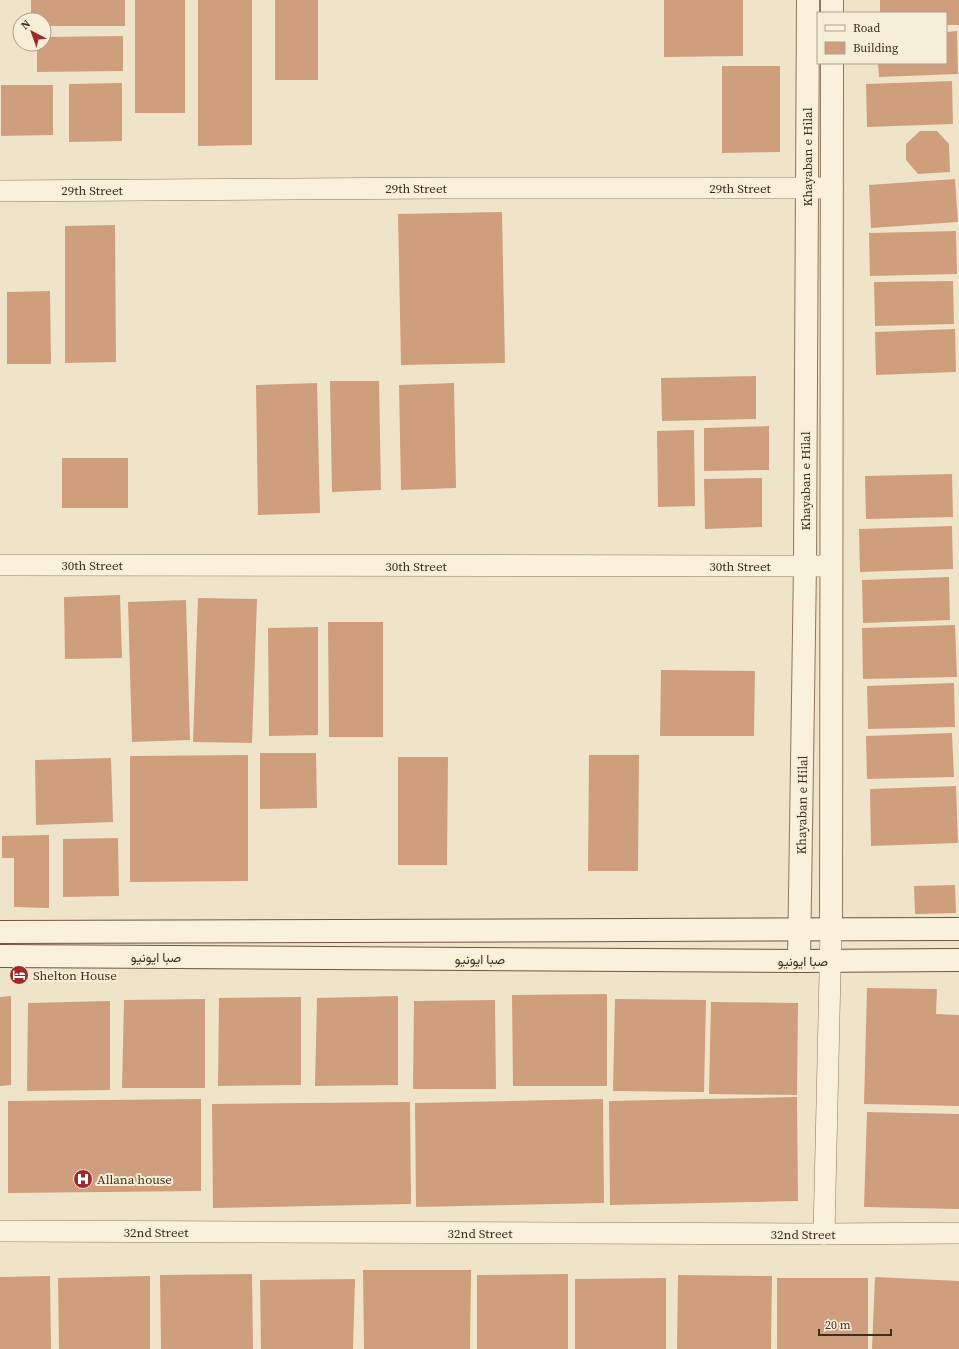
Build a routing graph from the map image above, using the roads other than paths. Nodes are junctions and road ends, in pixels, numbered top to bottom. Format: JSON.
{"nodes":[{"id":1,"x":808,"y":0,"type":"edge"},
{"id":2,"x":832,"y":0,"type":"edge"},
{"id":3,"x":832,"y":12,"type":"edge"},
{"id":4,"x":832,"y":64,"type":"edge"},
{"id":5,"x":806,"y":188,"type":"junction"},
{"id":6,"x":832,"y":188,"type":"junction"},
{"id":7,"x":0,"y":191,"type":"edge"},
{"id":8,"x":0,"y":565,"type":"edge"},
{"id":9,"x":805,"y":566,"type":"junction"},
{"id":10,"x":832,"y":566,"type":"junction"},
{"id":11,"x":959,"y":929,"type":"edge"},
{"id":12,"x":800,"y":930,"type":"junction"},
{"id":13,"x":831,"y":930,"type":"junction"},
{"id":14,"x":0,"y":932,"type":"edge"},
{"id":15,"x":0,"y":956,"type":"edge"},
{"id":16,"x":959,"y":960,"type":"edge"},
{"id":17,"x":799,"y":961,"type":"junction"},
{"id":18,"x":830,"y":962,"type":"junction"},
{"id":19,"x":0,"y":1231,"type":"edge"},
{"id":20,"x":959,"y":1233,"type":"edge"},
{"id":21,"x":824,"y":1234,"type":"junction"}],
"edges":[{"from":1,"to":5,"type":"main road","name":"Khayaban e Hilal"},
{"from":2,"to":3,"type":"main road"},
{"from":4,"to":6,"type":"main road","name":"Khayaban e Hilal"},
{"from":5,"to":6,"type":"street","name":"29th Street"},
{"from":5,"to":7,"type":"street","name":"29th Street"},
{"from":5,"to":9,"type":"main road","name":"Khayaban e Hilal"},
{"from":6,"to":10,"type":"main road","name":"Khayaban e Hilal"},
{"from":8,"to":9,"type":"street","name":"30th Street"},
{"from":9,"to":10,"type":"street","name":"30th Street"},
{"from":9,"to":12,"type":"main road","name":"Khayaban e Hilal"},
{"from":10,"to":13,"type":"main road","name":"Khayaban e Hilal"},
{"from":11,"to":13,"type":"main road","name":"صبا ایونیو"},
{"from":12,"to":13,"type":"main road","name":"صبا ایونیو"},
{"from":12,"to":14,"type":"main road","name":"صبا ایونیو"},
{"from":12,"to":17,"type":"main road","name":"Khayaban e Hilal"},
{"from":13,"to":18,"type":"street","name":"Khayaban e Hilal"},
{"from":15,"to":17,"type":"main road","name":"صبا ایونیو"},
{"from":16,"to":18,"type":"main road","name":"صبا ایونیو"},
{"from":17,"to":18,"type":"main road","name":"صبا ایونیو"},
{"from":18,"to":21,"type":"street","name":"Khayaban e Hilal"},
{"from":19,"to":21,"type":"street","name":"32nd Street"},
{"from":20,"to":21,"type":"street","name":"32nd Street"}]}
